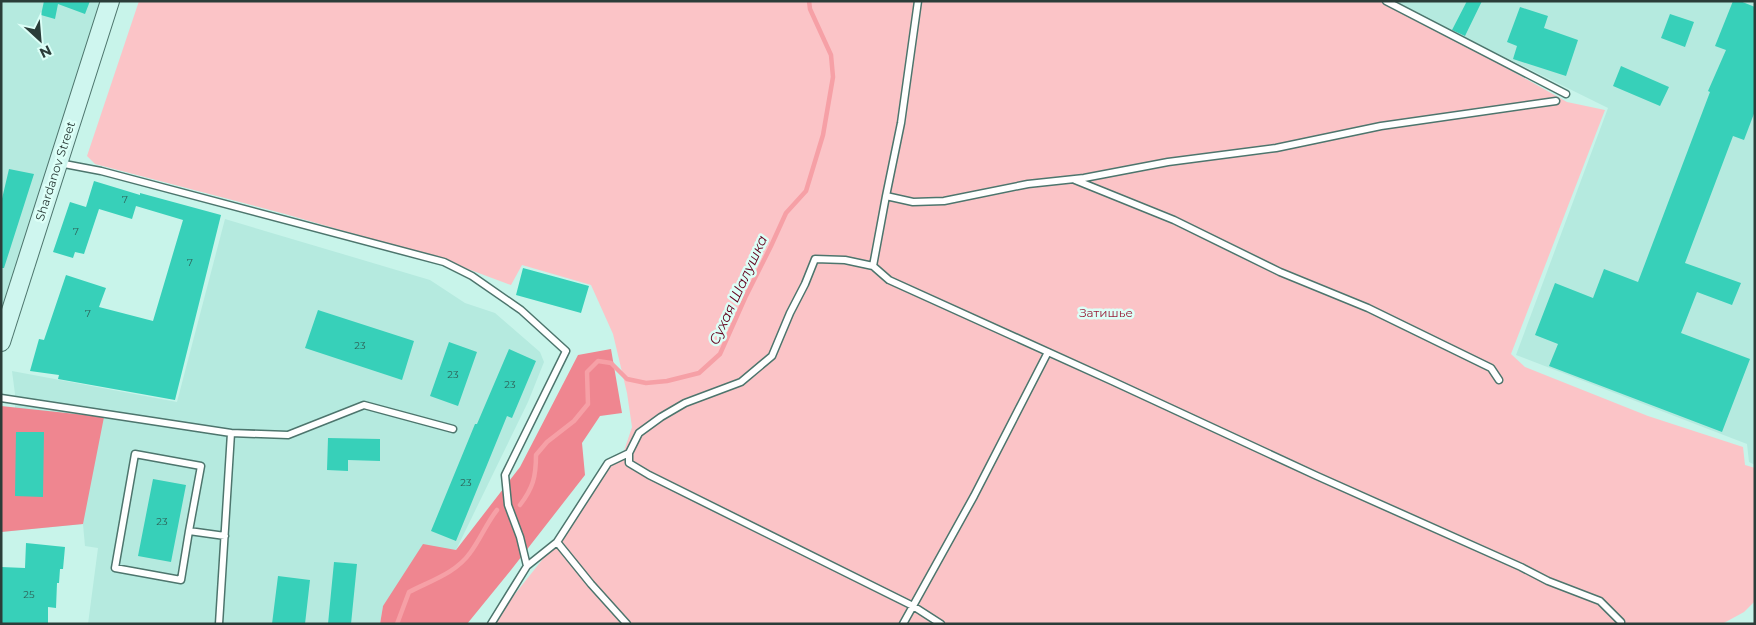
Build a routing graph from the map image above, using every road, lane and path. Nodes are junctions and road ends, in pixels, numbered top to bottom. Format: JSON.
{"nodes":[{"id":1,"x":110,"y":1,"type":"edge"},
{"id":2,"x":918,"y":1,"type":"edge"},
{"id":3,"x":1386,"y":1,"type":"edge"},
{"id":4,"x":1566,"y":94,"type":"dead end"},
{"id":5,"x":1556,"y":101,"type":"dead end"},
{"id":6,"x":58,"y":162,"type":"junction"},
{"id":7,"x":1074,"y":179,"type":"junction"},
{"id":8,"x":886,"y":196,"type":"junction"},
{"id":9,"x":873,"y":266,"type":"junction"},
{"id":10,"x":1,"y":342,"type":"edge"},
{"id":11,"x":1048,"y":352,"type":"junction"},
{"id":12,"x":1499,"y":380,"type":"dead end"},
{"id":13,"x":1,"y":398,"type":"edge"},
{"id":14,"x":453,"y":429,"type":"dead end"},
{"id":15,"x":231,"y":433,"type":"junction"},
{"id":16,"x":629,"y":453,"type":"junction"},
{"id":17,"x":189,"y":531,"type":"junction"},
{"id":18,"x":224,"y":536,"type":"junction"},
{"id":19,"x":557,"y":542,"type":"junction"},
{"id":20,"x":527,"y":566,"type":"junction"},
{"id":21,"x":913,"y":606,"type":"junction"},
{"id":22,"x":1622,"y":622,"type":"dead end"},
{"id":23,"x":219,"y":624,"type":"edge"},
{"id":24,"x":491,"y":624,"type":"edge"},
{"id":25,"x":627,"y":624,"type":"edge"},
{"id":26,"x":903,"y":624,"type":"edge"},
{"id":27,"x":940,"y":624,"type":"edge"}],
"edges":[{"from":1,"to":6,"type":"main road","name":"Shardanov Street"},
{"from":2,"to":8,"type":"lane"},
{"from":3,"to":4,"type":"lane"},
{"from":5,"to":7,"type":"lane"},
{"from":6,"to":10,"type":"main road","name":"Shardanov Street"},
{"from":6,"to":20,"type":"lane"},
{"from":7,"to":8,"type":"lane"},
{"from":7,"to":12,"type":"lane"},
{"from":8,"to":9,"type":"lane"},
{"from":9,"to":11,"type":"lane"},
{"from":9,"to":16,"type":"lane"},
{"from":11,"to":21,"type":"lane"},
{"from":11,"to":22,"type":"lane"},
{"from":13,"to":15,"type":"lane"},
{"from":14,"to":15,"type":"lane"},
{"from":15,"to":18,"type":"lane"},
{"from":16,"to":19,"type":"lane"},
{"from":16,"to":21,"type":"lane"},
{"from":17,"to":17,"type":"lane"},
{"from":17,"to":18,"type":"lane"},
{"from":18,"to":23,"type":"lane"},
{"from":19,"to":20,"type":"lane"},
{"from":19,"to":25,"type":"lane"},
{"from":20,"to":24,"type":"lane"},
{"from":21,"to":26,"type":"lane"},
{"from":21,"to":27,"type":"lane"}]}
